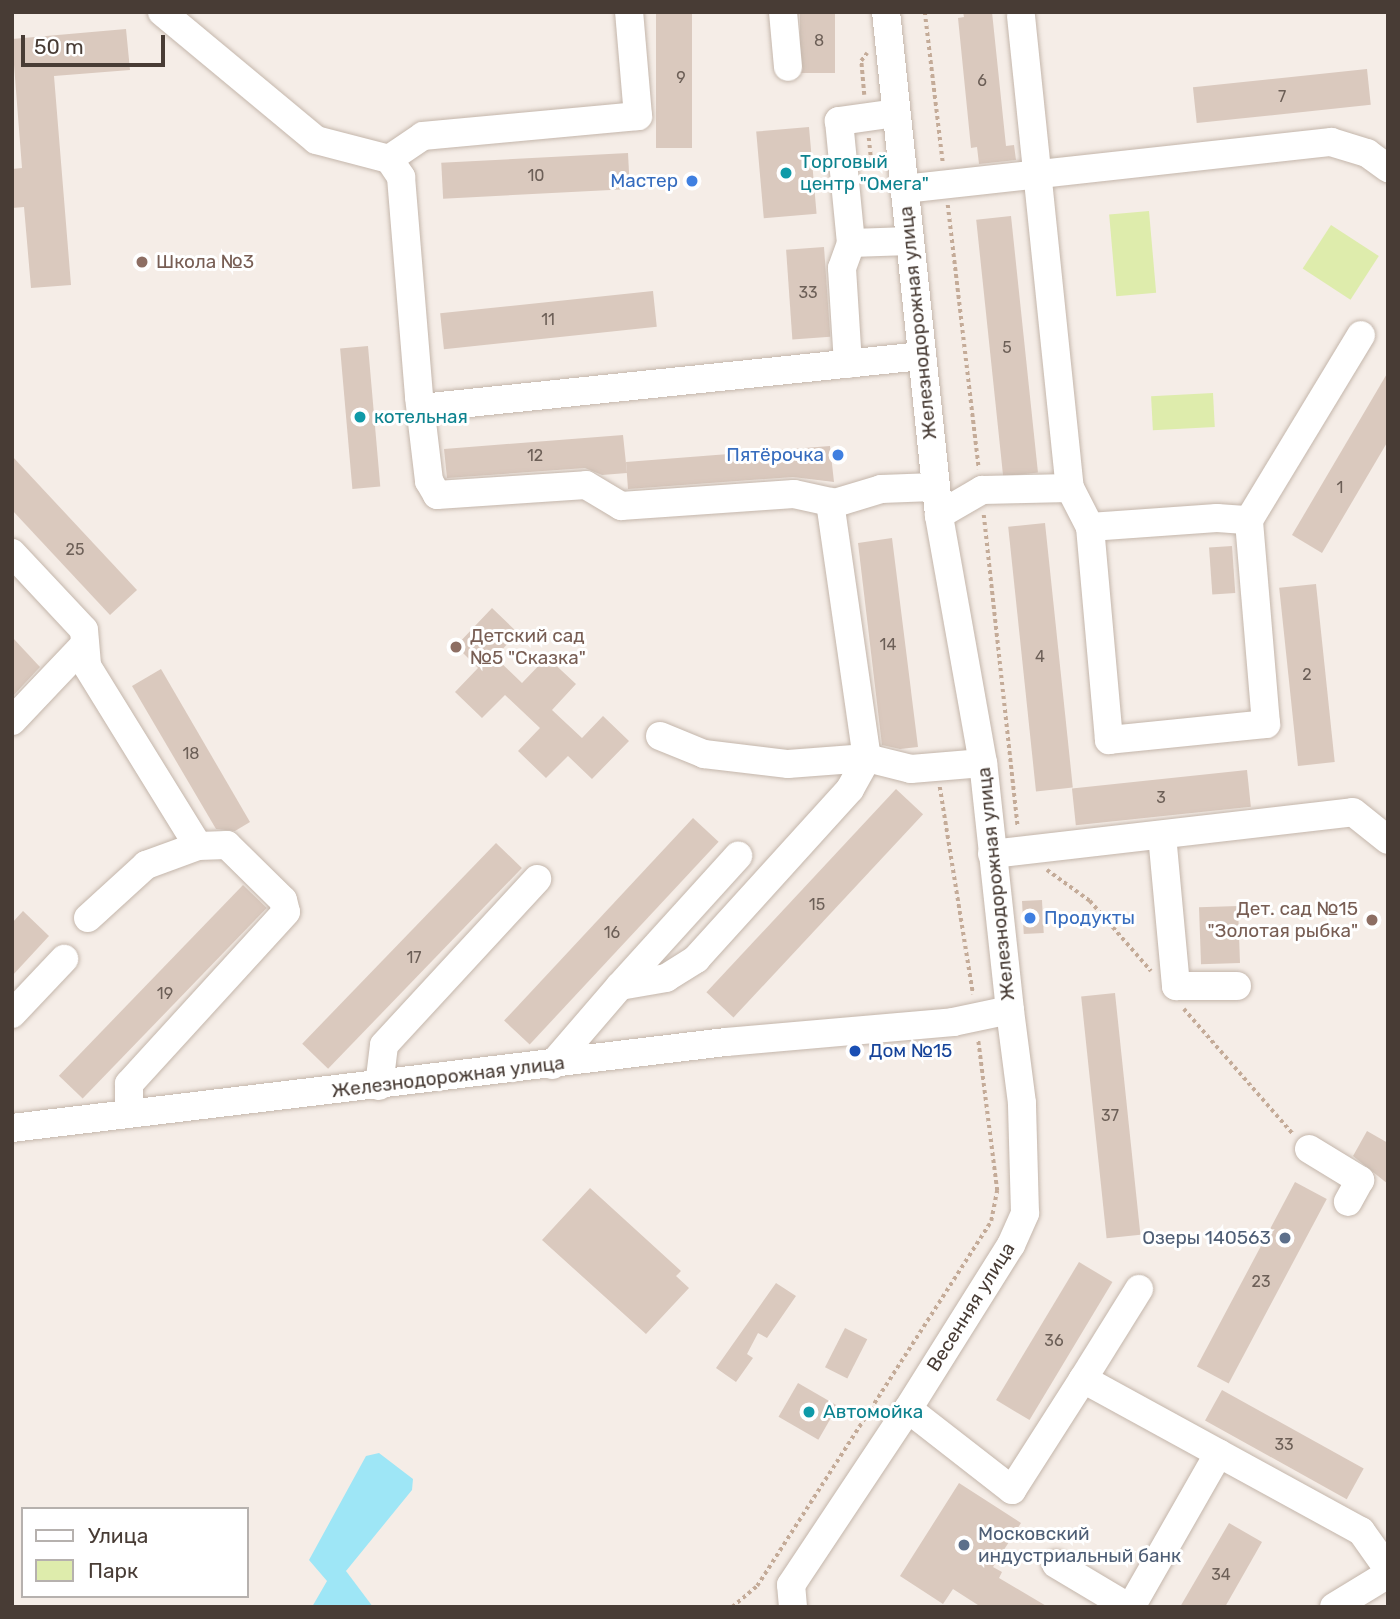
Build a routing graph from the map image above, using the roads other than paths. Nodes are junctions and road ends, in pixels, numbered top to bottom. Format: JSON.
{"nodes":[{"id":1,"x":162,"y":12,"type":"edge"},
{"id":2,"x":629,"y":12,"type":"edge"},
{"id":3,"x":783,"y":12,"type":"edge"},
{"id":4,"x":887,"y":12,"type":"edge"},
{"id":5,"x":1021,"y":16,"type":"dead end"},
{"id":6,"x":788,"y":67,"type":"dead end"},
{"id":7,"x":896,"y":113,"type":"junction"},
{"id":8,"x":389,"y":159,"type":"junction"},
{"id":9,"x":1388,"y":168,"type":"edge"},
{"id":10,"x":1040,"y":174,"type":"junction"},
{"id":11,"x":904,"y":189,"type":"junction"},
{"id":12,"x":909,"y":241,"type":"junction"},
{"id":13,"x":851,"y":243,"type":"junction"},
{"id":14,"x":1361,"y":335,"type":"dead end"},
{"id":15,"x":922,"y":356,"type":"junction"},
{"id":16,"x":848,"y":364,"type":"junction"},
{"id":17,"x":421,"y":408,"type":"junction"},
{"id":18,"x":936,"y":488,"type":"junction"},
{"id":19,"x":1070,"y":488,"type":"junction"},
{"id":20,"x":982,"y":490,"type":"junction"},
{"id":21,"x":830,"y":502,"type":"junction"},
{"id":22,"x":1250,"y":520,"type":"junction"},
{"id":23,"x":1090,"y":527,"type":"junction"},
{"id":24,"x":12,"y":553,"type":"edge"},
{"id":25,"x":85,"y":644,"type":"junction"},
{"id":26,"x":12,"y":721,"type":"edge"},
{"id":27,"x":660,"y":736,"type":"dead end"},
{"id":28,"x":867,"y":758,"type":"junction"},
{"id":29,"x":983,"y":762,"type":"junction"},
{"id":30,"x":1162,"y":835,"type":"junction"},
{"id":31,"x":1388,"y":840,"type":"edge"},
{"id":32,"x":198,"y":846,"type":"junction"},
{"id":33,"x":992,"y":854,"type":"junction"},
{"id":34,"x":738,"y":856,"type":"dead end"},
{"id":35,"x":537,"y":878,"type":"dead end"},
{"id":36,"x":88,"y":918,"type":"dead end"},
{"id":37,"x":64,"y":959,"type":"dead end"},
{"id":38,"x":620,"y":986,"type":"junction"},
{"id":39,"x":1237,"y":986,"type":"dead end"},
{"id":40,"x":1010,"y":1010,"type":"junction"},
{"id":41,"x":12,"y":1014,"type":"edge"},
{"id":42,"x":552,"y":1065,"type":"junction"},
{"id":43,"x":379,"y":1086,"type":"junction"},
{"id":44,"x":129,"y":1113,"type":"junction"},
{"id":45,"x":12,"y":1128,"type":"edge"},
{"id":46,"x":1309,"y":1149,"type":"dead end"},
{"id":47,"x":1349,"y":1202,"type":"dead end"},
{"id":48,"x":1139,"y":1289,"type":"dead end"},
{"id":49,"x":1083,"y":1379,"type":"junction"},
{"id":50,"x":908,"y":1409,"type":"junction"},
{"id":51,"x":1219,"y":1453,"type":"junction"},
{"id":52,"x":1056,"y":1564,"type":"dead end"},
{"id":53,"x":1388,"y":1572,"type":"edge"},
{"id":54,"x":792,"y":1606,"type":"edge"},
{"id":55,"x":1129,"y":1607,"type":"edge"},
{"id":56,"x":1334,"y":1607,"type":"edge"}],
"edges":[{"from":1,"to":8,"type":"street"},
{"from":2,"to":8,"type":"street"},
{"from":3,"to":6,"type":"street"},
{"from":4,"to":7,"type":"street","name":"Железнодорожная улица"},
{"from":5,"to":10,"type":"street"},
{"from":7,"to":11,"type":"street","name":"Железнодорожная улица"},
{"from":7,"to":13,"type":"street"},
{"from":8,"to":17,"type":"street"},
{"from":9,"to":10,"type":"street"},
{"from":10,"to":11,"type":"street"},
{"from":10,"to":19,"type":"street"},
{"from":11,"to":12,"type":"street","name":"Железнодорожная улица"},
{"from":12,"to":13,"type":"street"},
{"from":12,"to":15,"type":"street","name":"Железнодорожная улица"},
{"from":13,"to":16,"type":"street"},
{"from":14,"to":22,"type":"street"},
{"from":15,"to":16,"type":"street"},
{"from":15,"to":18,"type":"street","name":"Железнодорожная улица"},
{"from":16,"to":17,"type":"street"},
{"from":17,"to":21,"type":"street"},
{"from":18,"to":20,"type":"street"},
{"from":18,"to":20,"type":"street"},
{"from":18,"to":21,"type":"street"},
{"from":18,"to":29,"type":"street","name":"Железнодорожная улица"},
{"from":19,"to":20,"type":"street"},
{"from":19,"to":23,"type":"street"},
{"from":21,"to":28,"type":"street"},
{"from":22,"to":23,"type":"street"},
{"from":22,"to":23,"type":"street"},
{"from":24,"to":25,"type":"street"},
{"from":25,"to":26,"type":"street"},
{"from":25,"to":32,"type":"street"},
{"from":27,"to":28,"type":"street"},
{"from":28,"to":29,"type":"street"},
{"from":28,"to":38,"type":"street"},
{"from":29,"to":33,"type":"street","name":"Железнодорожная улица"},
{"from":30,"to":31,"type":"street"},
{"from":30,"to":33,"type":"street"},
{"from":30,"to":39,"type":"street"},
{"from":32,"to":36,"type":"street"},
{"from":32,"to":44,"type":"street"},
{"from":33,"to":40,"type":"street","name":"Железнодорожная улица"},
{"from":34,"to":38,"type":"street"},
{"from":35,"to":43,"type":"street"},
{"from":37,"to":41,"type":"street"},
{"from":38,"to":42,"type":"street"},
{"from":40,"to":42,"type":"street","name":"Железнодорожная улица"},
{"from":40,"to":50,"type":"street","name":"Весенняя улица"},
{"from":42,"to":43,"type":"street","name":"Железнодорожная улица"},
{"from":43,"to":44,"type":"street","name":"Железнодорожная улица"},
{"from":44,"to":45,"type":"street","name":"Железнодорожная улица"},
{"from":46,"to":47,"type":"street"},
{"from":48,"to":49,"type":"street"},
{"from":49,"to":50,"type":"street"},
{"from":49,"to":51,"type":"street"},
{"from":50,"to":54,"type":"street","name":"Весенняя улица"},
{"from":51,"to":53,"type":"street"},
{"from":51,"to":55,"type":"street"},
{"from":52,"to":55,"type":"street"},
{"from":53,"to":56,"type":"street"}]}
